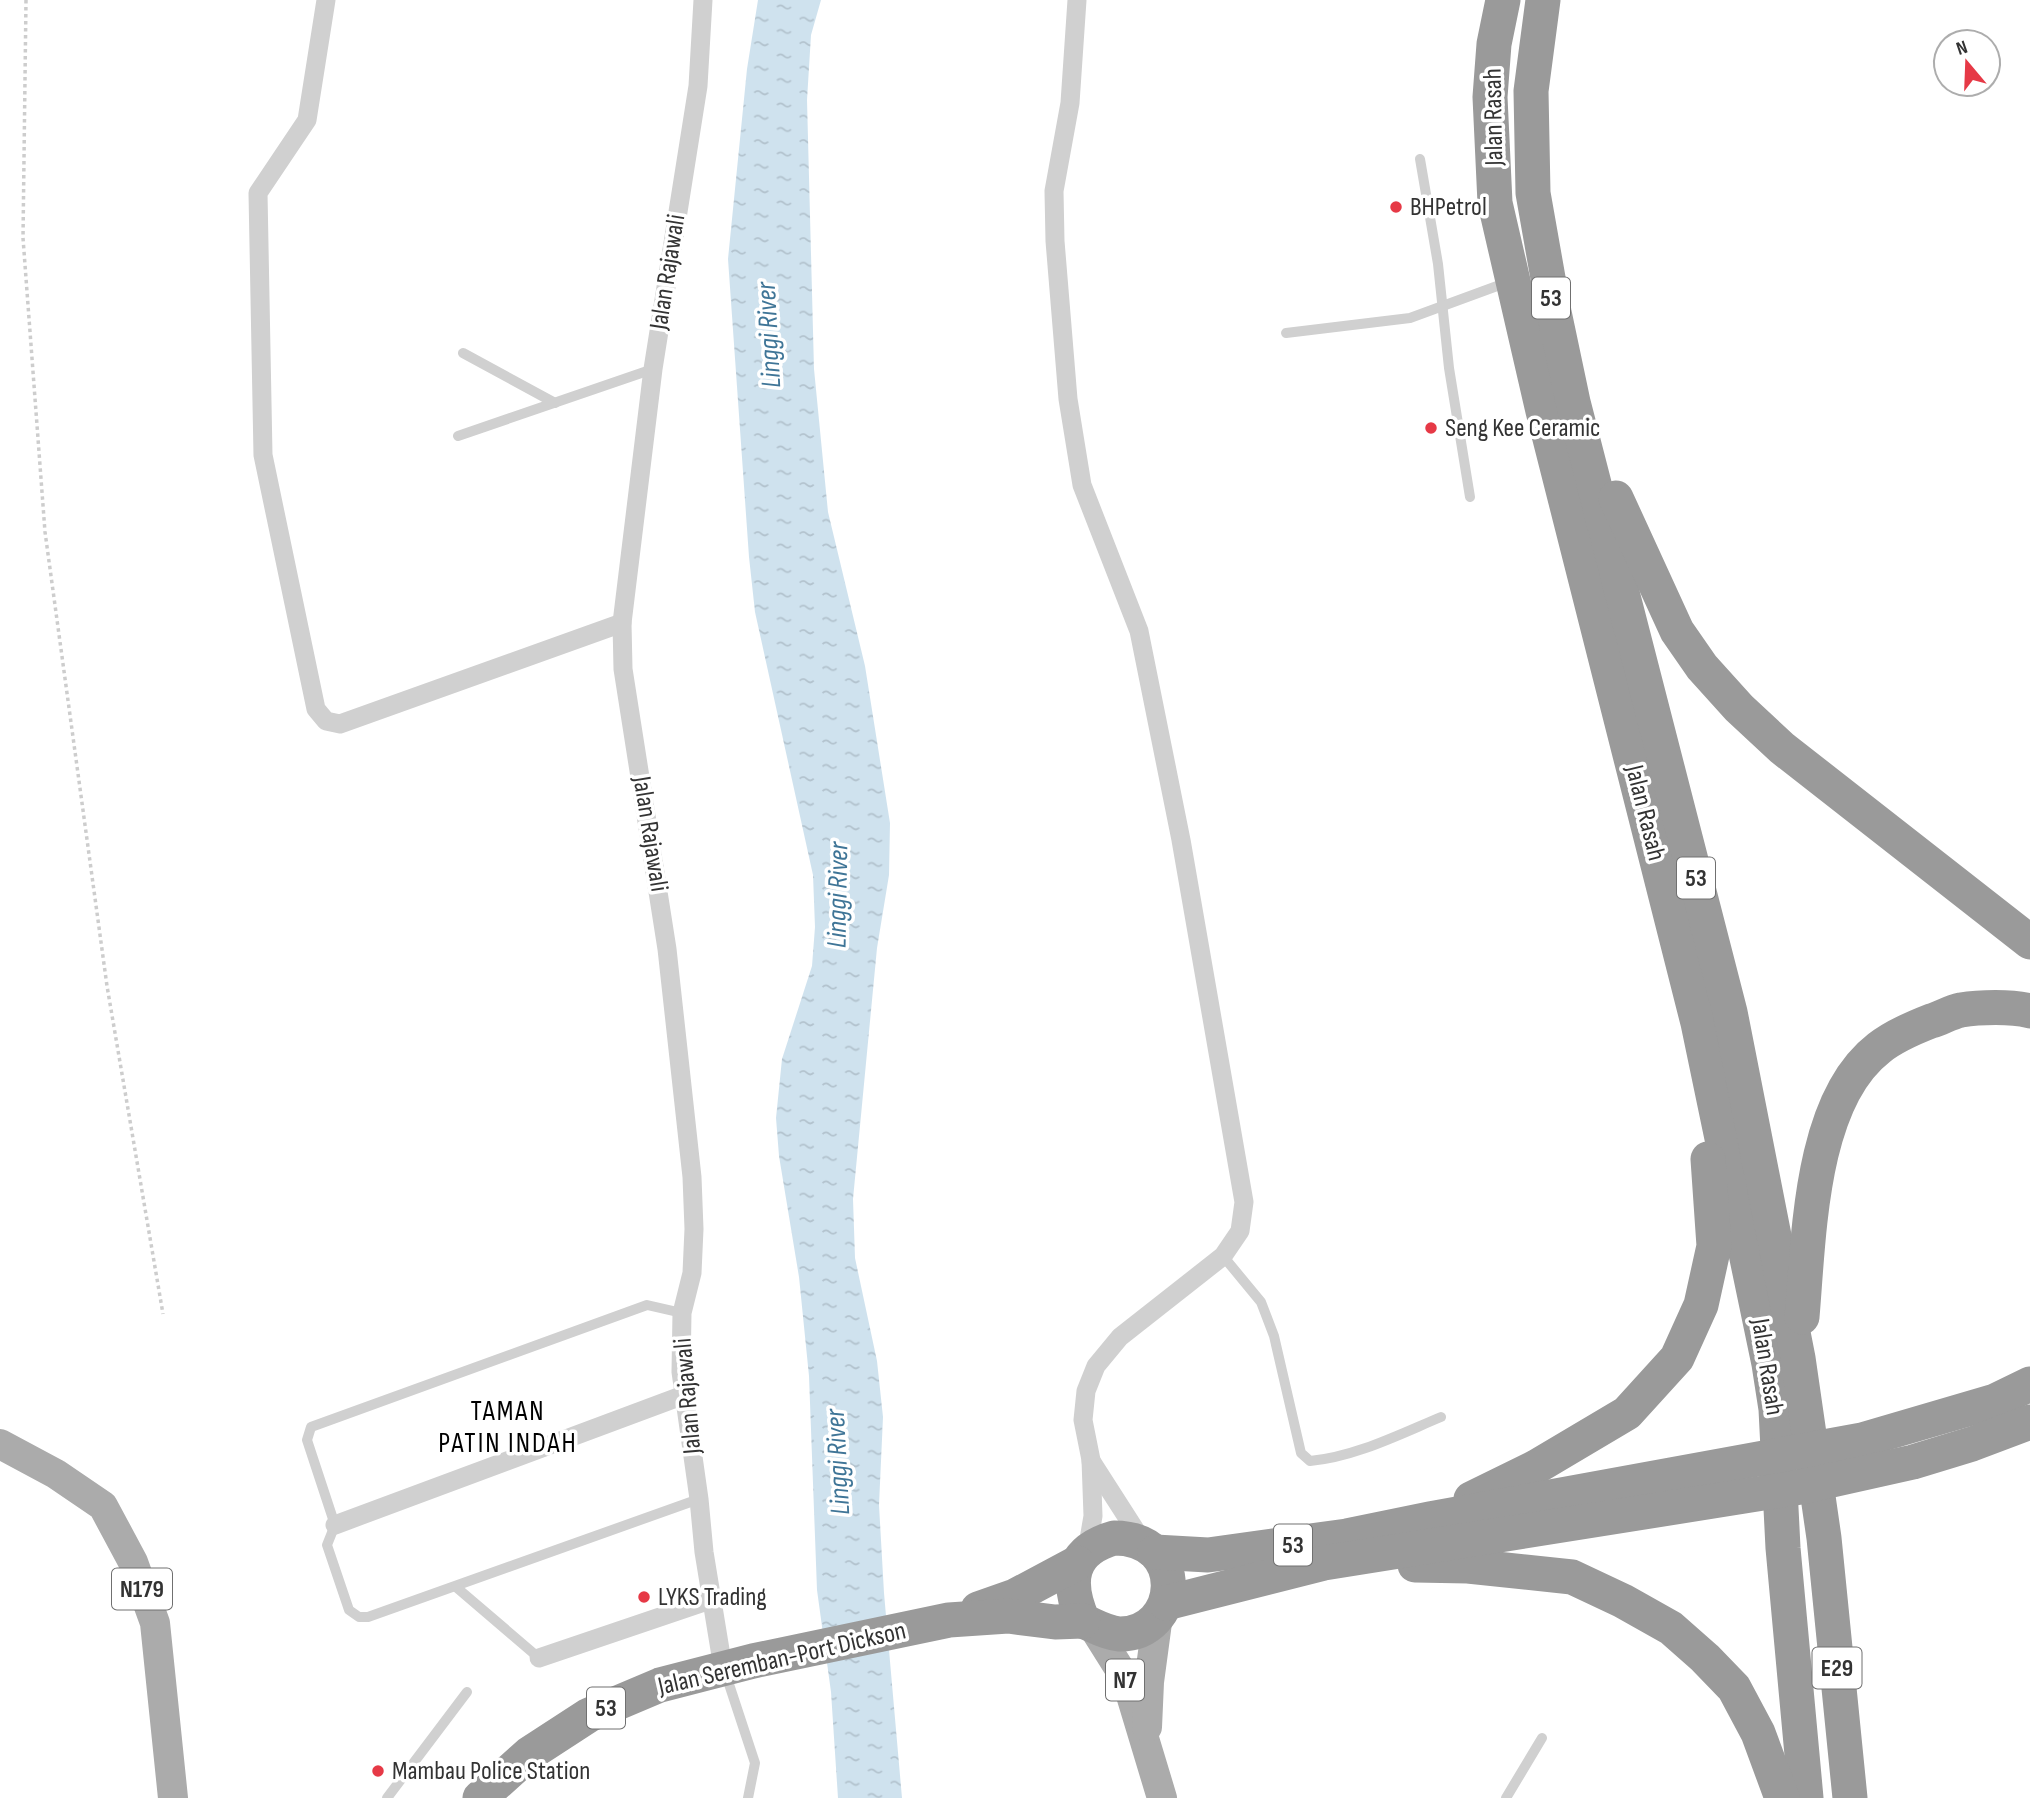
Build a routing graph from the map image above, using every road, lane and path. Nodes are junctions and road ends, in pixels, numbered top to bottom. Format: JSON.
{"nodes":[{"id":1,"x":26,"y":0,"type":"edge"},
{"id":2,"x":326,"y":0,"type":"edge"},
{"id":3,"x":703,"y":0,"type":"edge"},
{"id":4,"x":1077,"y":0,"type":"edge"},
{"id":5,"x":1543,"y":0,"type":"edge"},
{"id":6,"x":1498,"y":3,"type":"edge"},
{"id":7,"x":1420,"y":159,"type":"dead end"},
{"id":8,"x":1512,"y":281,"type":"junction"},
{"id":9,"x":1444,"y":307,"type":"junction"},
{"id":10,"x":1286,"y":333,"type":"dead end"},
{"id":11,"x":463,"y":353,"type":"dead end"},
{"id":12,"x":653,"y":369,"type":"junction"},
{"id":13,"x":1573,"y":402,"type":"junction"},
{"id":14,"x":555,"y":403,"type":"junction"},
{"id":15,"x":458,"y":436,"type":"dead end"},
{"id":16,"x":1470,"y":497,"type":"dead end"},
{"id":17,"x":622,"y":623,"type":"junction"},
{"id":18,"x":2030,"y":942,"type":"edge"},
{"id":19,"x":2030,"y":1010,"type":"edge"},
{"id":20,"x":1698,"y":1023,"type":"junction"},
{"id":21,"x":1223,"y":1256,"type":"junction"},
{"id":22,"x":682,"y":1313,"type":"junction"},
{"id":23,"x":163,"y":1314,"type":"dead end"},
{"id":24,"x":1784,"y":1361,"type":"junction"},
{"id":25,"x":2030,"y":1384,"type":"edge"},
{"id":26,"x":684,"y":1395,"type":"junction"},
{"id":27,"x":1441,"y":1417,"type":"dead end"},
{"id":28,"x":2030,"y":1422,"type":"edge"},
{"id":29,"x":2,"y":1450,"type":"edge"},
{"id":30,"x":1091,"y":1460,"type":"junction"},
{"id":31,"x":699,"y":1499,"type":"junction"},
{"id":32,"x":1430,"y":1519,"type":"junction"},
{"id":33,"x":335,"y":1525,"type":"junction"},
{"id":34,"x":1149,"y":1547,"type":"junction"},
{"id":35,"x":1082,"y":1557,"type":"junction"},
{"id":36,"x":1324,"y":1563,"type":"junction"},
{"id":37,"x":456,"y":1587,"type":"junction"},
{"id":38,"x":713,"y":1599,"type":"junction"},
{"id":39,"x":1162,"y":1609,"type":"junction"},
{"id":40,"x":949,"y":1620,"type":"junction"},
{"id":41,"x":1088,"y":1623,"type":"junction"},
{"id":42,"x":539,"y":1658,"type":"joint"},
{"id":43,"x":738,"y":1664,"type":"junction"},
{"id":44,"x":467,"y":1692,"type":"dead end"},
{"id":45,"x":1542,"y":1738,"type":"dead end"},
{"id":46,"x":1146,"y":1741,"type":"junction"},
{"id":47,"x":173,"y":1798,"type":"edge"},
{"id":48,"x":387,"y":1798,"type":"edge"},
{"id":49,"x":480,"y":1798,"type":"edge"},
{"id":50,"x":748,"y":1798,"type":"edge"},
{"id":51,"x":1162,"y":1798,"type":"edge"},
{"id":52,"x":1506,"y":1798,"type":"edge"},
{"id":53,"x":1782,"y":1798,"type":"edge"},
{"id":54,"x":1806,"y":1798,"type":"edge"},
{"id":55,"x":1850,"y":1798,"type":"edge"}],
"edges":[{"from":1,"to":23,"type":"path"},
{"from":2,"to":17,"type":"street"},
{"from":3,"to":12,"type":"street","name":"Jalan Rajawali"},
{"from":4,"to":21,"type":"street"},
{"from":5,"to":13,"type":"highway","name":"Jalan Rasah","number":"53"},
{"from":6,"to":8,"type":"highway","name":"Jalan Rasah","number":"53"},
{"from":7,"to":9,"type":"lane"},
{"from":8,"to":9,"type":"lane"},
{"from":8,"to":20,"type":"highway","name":"Jalan Rasah","number":"53"},
{"from":9,"to":10,"type":"lane"},
{"from":9,"to":16,"type":"lane"},
{"from":11,"to":14,"type":"lane"},
{"from":12,"to":14,"type":"lane"},
{"from":12,"to":17,"type":"street","name":"Jalan Rajawali"},
{"from":13,"to":18,"type":"highway"},
{"from":13,"to":24,"type":"highway","name":"Jalan Rasah","number":"53"},
{"from":14,"to":15,"type":"lane"},
{"from":17,"to":22,"type":"street","name":"Jalan Rajawali"},
{"from":19,"to":24,"type":"highway"},
{"from":20,"to":24,"type":"highway","name":"Jalan Rasah","number":"53"},
{"from":20,"to":32,"type":"highway"},
{"from":21,"to":27,"type":"lane"},
{"from":21,"to":30,"type":"street"},
{"from":22,"to":26,"type":"street","name":"Jalan Rajawali"},
{"from":22,"to":33,"type":"lane"},
{"from":24,"to":54,"type":"highway","name":"Jalan Rasah","number":"53"},
{"from":24,"to":55,"type":"highway","name":"Jalan Rasah","number":"E29"},
{"from":25,"to":32,"type":"highway"},
{"from":26,"to":31,"type":"street","name":"Jalan Rajawali"},
{"from":26,"to":33,"type":"street"},
{"from":28,"to":36,"type":"highway"},
{"from":29,"to":47,"type":"main road","number":"N179"},
{"from":30,"to":34,"type":"street"},
{"from":30,"to":35,"type":"street"},
{"from":31,"to":37,"type":"lane"},
{"from":31,"to":38,"type":"street","name":"Jalan Rajawali"},
{"from":32,"to":34,"type":"highway","number":"53"},
{"from":33,"to":37,"type":"lane"},
{"from":34,"to":35,"type":"highway","number":"53"},
{"from":34,"to":39,"type":"highway"},
{"from":35,"to":40,"type":"highway","name":"Jalan Seremban-Port Dickson","number":"53"},
{"from":35,"to":41,"type":"highway"},
{"from":36,"to":39,"type":"highway","number":"53"},
{"from":36,"to":53,"type":"highway"},
{"from":37,"to":42,"type":"lane"},
{"from":38,"to":42,"type":"street"},
{"from":38,"to":43,"type":"street","name":"Jalan Rajawali"},
{"from":39,"to":41,"type":"highway","number":"53"},
{"from":39,"to":46,"type":"main road","number":"N7"},
{"from":40,"to":41,"type":"highway","name":"Jalan Seremban-Port Dickson","number":"53"},
{"from":40,"to":43,"type":"highway","name":"Jalan Seremban-Port Dickson","number":"53"},
{"from":41,"to":46,"type":"main road","number":"N7"},
{"from":43,"to":49,"type":"highway","name":"Jalan Seremban-Port Dickson","number":"53"},
{"from":43,"to":50,"type":"lane"},
{"from":44,"to":48,"type":"lane"},
{"from":45,"to":52,"type":"lane"},
{"from":46,"to":51,"type":"main road","number":"N7"}]}
